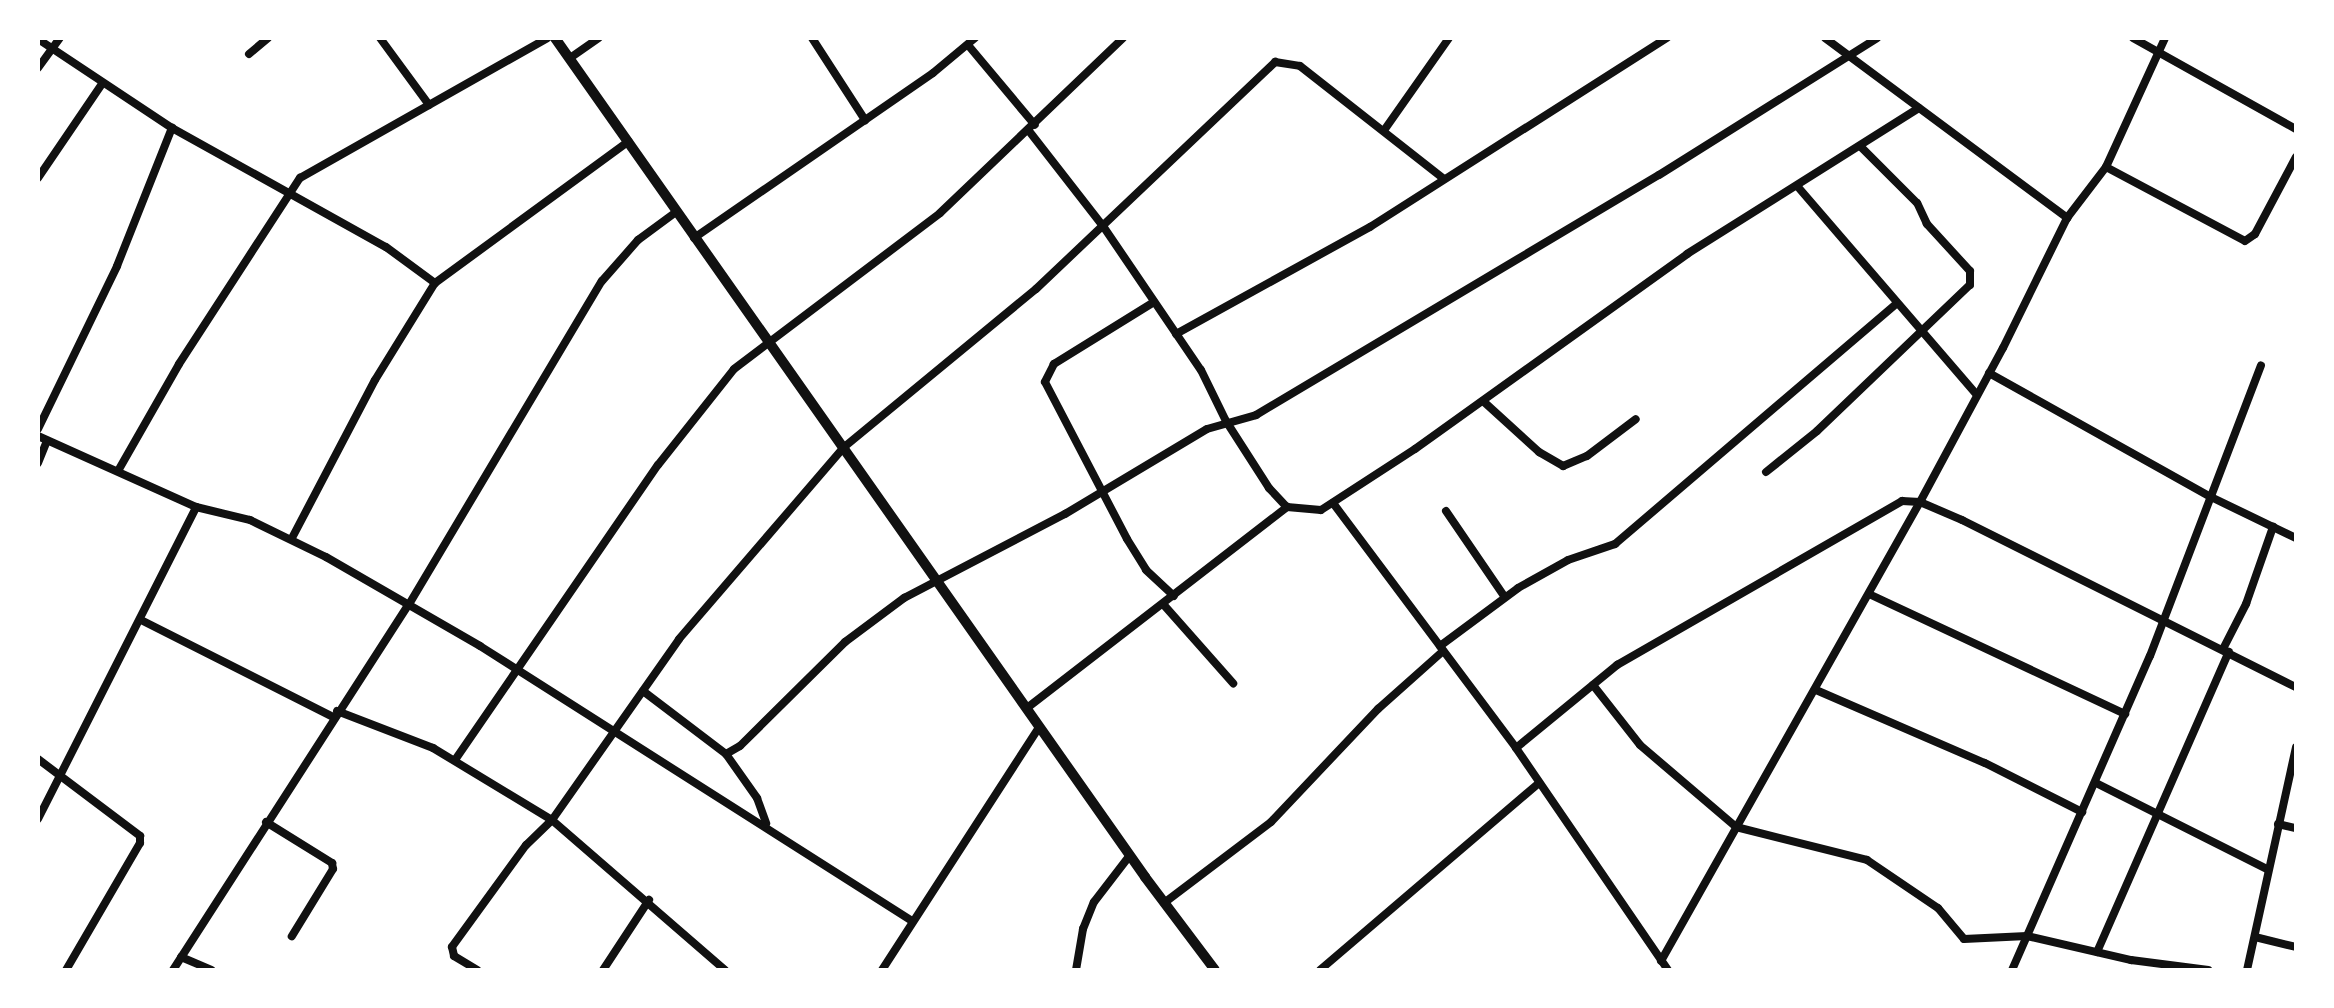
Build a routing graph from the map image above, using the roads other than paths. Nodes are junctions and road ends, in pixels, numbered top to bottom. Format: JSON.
{"nodes":[{"id":1,"x":60,"y":38,"type":"edge"},
{"id":2,"x":268,"y":38,"type":"edge"},
{"id":3,"x":380,"y":38,"type":"edge"},
{"id":4,"x":547,"y":38,"type":"edge"},
{"id":5,"x":555,"y":38,"type":"edge"},
{"id":6,"x":599,"y":38,"type":"edge"},
{"id":7,"x":812,"y":38,"type":"edge"},
{"id":8,"x":1122,"y":38,"type":"edge"},
{"id":9,"x":1449,"y":38,"type":"edge"},
{"id":10,"x":1666,"y":38,"type":"edge"},
{"id":11,"x":1825,"y":38,"type":"edge"},
{"id":12,"x":1877,"y":38,"type":"edge"},
{"id":13,"x":2133,"y":38,"type":"edge"},
{"id":14,"x":2165,"y":38,"type":"edge"},
{"id":15,"x":38,"y":39,"type":"edge"},
{"id":16,"x":972,"y":41,"type":"edge"},
{"id":17,"x":52,"y":50,"type":"junction"},
{"id":18,"x":2157,"y":53,"type":"junction"},
{"id":19,"x":249,"y":54,"type":"dead end"},
{"id":20,"x":1847,"y":54,"type":"junction"},
{"id":21,"x":570,"y":58,"type":"junction"},
{"id":22,"x":38,"y":68,"type":"edge"},
{"id":23,"x":102,"y":84,"type":"junction"},
{"id":24,"x":429,"y":105,"type":"junction"},
{"id":25,"x":1920,"y":108,"type":"junction"},
{"id":26,"x":865,"y":120,"type":"junction"},
{"id":27,"x":172,"y":128,"type":"junction"},
{"id":28,"x":1032,"y":128,"type":"junction"},
{"id":29,"x":1385,"y":129,"type":"junction"},
{"id":30,"x":2296,"y":129,"type":"edge"},
{"id":31,"x":628,"y":142,"type":"junction"},
{"id":32,"x":1861,"y":147,"type":"junction"},
{"id":33,"x":2296,"y":157,"type":"edge"},
{"id":34,"x":2106,"y":167,"type":"junction"},
{"id":35,"x":38,"y":178,"type":"edge"},
{"id":36,"x":1443,"y":178,"type":"junction"},
{"id":37,"x":1798,"y":187,"type":"junction"},
{"id":38,"x":290,"y":197,"type":"junction"},
{"id":39,"x":676,"y":212,"type":"junction"},
{"id":40,"x":2066,"y":218,"type":"junction"},
{"id":41,"x":1103,"y":226,"type":"junction"},
{"id":42,"x":694,"y":238,"type":"junction"},
{"id":43,"x":436,"y":282,"type":"junction"},
{"id":44,"x":1154,"y":302,"type":"junction"},
{"id":45,"x":1896,"y":304,"type":"junction"},
{"id":46,"x":1176,"y":334,"type":"junction"},
{"id":47,"x":1922,"y":334,"type":"junction"},
{"id":48,"x":768,"y":342,"type":"junction"},
{"id":49,"x":2261,"y":366,"type":"dead end"},
{"id":50,"x":1989,"y":373,"type":"junction"},
{"id":51,"x":1976,"y":394,"type":"junction"},
{"id":52,"x":1484,"y":402,"type":"junction"},
{"id":53,"x":1636,"y":418,"type":"dead end"},
{"id":54,"x":1226,"y":421,"type":"junction"},
{"id":55,"x":41,"y":435,"type":"edge"},
{"id":56,"x":843,"y":448,"type":"junction"},
{"id":57,"x":38,"y":463,"type":"edge"},
{"id":58,"x":118,"y":471,"type":"junction"},
{"id":59,"x":1766,"y":472,"type":"dead end"},
{"id":60,"x":1104,"y":491,"type":"junction"},
{"id":61,"x":2211,"y":497,"type":"junction"},
{"id":62,"x":1920,"y":502,"type":"junction"},
{"id":63,"x":1334,"y":503,"type":"junction"},
{"id":64,"x":196,"y":506,"type":"junction"},
{"id":65,"x":1286,"y":507,"type":"junction"},
{"id":66,"x":1446,"y":512,"type":"dead end"},
{"id":67,"x":2273,"y":527,"type":"junction"},
{"id":68,"x":292,"y":538,"type":"junction"},
{"id":69,"x":2296,"y":538,"type":"edge"},
{"id":70,"x":938,"y":581,"type":"junction"},
{"id":71,"x":1869,"y":594,"type":"junction"},
{"id":72,"x":1174,"y":596,"type":"junction"},
{"id":73,"x":1504,"y":596,"type":"junction"},
{"id":74,"x":1162,"y":604,"type":"junction"},
{"id":75,"x":408,"y":606,"type":"junction"},
{"id":76,"x":141,"y":620,"type":"junction"},
{"id":77,"x":2164,"y":620,"type":"junction"},
{"id":78,"x":1442,"y":648,"type":"junction"},
{"id":79,"x":2226,"y":651,"type":"junction"},
{"id":80,"x":516,"y":668,"type":"junction"},
{"id":81,"x":1233,"y":682,"type":"dead end"},
{"id":82,"x":1594,"y":685,"type":"junction"},
{"id":83,"x":2296,"y":687,"type":"edge"},
{"id":84,"x":1816,"y":690,"type":"junction"},
{"id":85,"x":643,"y":691,"type":"junction"},
{"id":86,"x":1027,"y":708,"type":"junction"},
{"id":87,"x":335,"y":714,"type":"junction"},
{"id":88,"x":2125,"y":714,"type":"junction"},
{"id":89,"x":1039,"y":727,"type":"junction"},
{"id":90,"x":615,"y":734,"type":"junction"},
{"id":91,"x":2296,"y":747,"type":"edge"},
{"id":92,"x":1516,"y":748,"type":"junction"},
{"id":93,"x":726,"y":754,"type":"junction"},
{"id":94,"x":38,"y":759,"type":"edge"},
{"id":95,"x":455,"y":760,"type":"junction"},
{"id":96,"x":62,"y":776,"type":"junction"},
{"id":97,"x":1540,"y":783,"type":"junction"},
{"id":98,"x":2096,"y":783,"type":"junction"},
{"id":99,"x":2082,"y":812,"type":"junction"},
{"id":100,"x":2157,"y":816,"type":"junction"},
{"id":101,"x":38,"y":819,"type":"edge"},
{"id":102,"x":552,"y":820,"type":"junction"},
{"id":103,"x":266,"y":822,"type":"junction"},
{"id":104,"x":766,"y":824,"type":"junction"},
{"id":105,"x":2278,"y":824,"type":"junction"},
{"id":106,"x":1736,"y":827,"type":"junction"},
{"id":107,"x":2296,"y":828,"type":"edge"},
{"id":108,"x":1130,"y":855,"type":"junction"},
{"id":109,"x":2267,"y":869,"type":"junction"},
{"id":110,"x":649,"y":900,"type":"junction"},
{"id":111,"x":1164,"y":903,"type":"junction"},
{"id":112,"x":912,"y":921,"type":"junction"},
{"id":113,"x":292,"y":936,"type":"dead end"},
{"id":114,"x":2027,"y":936,"type":"junction"},
{"id":115,"x":2254,"y":936,"type":"junction"},
{"id":116,"x":2296,"y":947,"type":"edge"},
{"id":117,"x":2097,"y":952,"type":"junction"},
{"id":118,"x":181,"y":957,"type":"junction"},
{"id":119,"x":1661,"y":961,"type":"junction"},
{"id":120,"x":2144,"y":966,"type":"edge"},
{"id":121,"x":66,"y":970,"type":"edge"},
{"id":122,"x":173,"y":970,"type":"edge"},
{"id":123,"x":211,"y":970,"type":"edge"},
{"id":124,"x":477,"y":970,"type":"edge"},
{"id":125,"x":603,"y":970,"type":"edge"},
{"id":126,"x":724,"y":970,"type":"edge"},
{"id":127,"x":882,"y":970,"type":"edge"},
{"id":128,"x":1076,"y":970,"type":"edge"},
{"id":129,"x":1216,"y":970,"type":"edge"},
{"id":130,"x":1320,"y":970,"type":"edge"},
{"id":131,"x":1668,"y":970,"type":"edge"},
{"id":132,"x":2012,"y":970,"type":"edge"},
{"id":133,"x":2208,"y":970,"type":"edge"},
{"id":134,"x":2248,"y":970,"type":"edge"}],
"edges":[{"from":1,"to":17,"type":"street"},
{"from":2,"to":19,"type":"street"},
{"from":3,"to":24,"type":"street"},
{"from":4,"to":24,"type":"street"},
{"from":5,"to":21,"type":"main road"},
{"from":6,"to":21,"type":"street"},
{"from":7,"to":26,"type":"street"},
{"from":8,"to":28,"type":"street"},
{"from":9,"to":29,"type":"street"},
{"from":10,"to":36,"type":"street"},
{"from":11,"to":20,"type":"street"},
{"from":12,"to":20,"type":"street"},
{"from":13,"to":18,"type":"street"},
{"from":14,"to":18,"type":"street"},
{"from":15,"to":17,"type":"street"},
{"from":16,"to":26,"type":"street"},
{"from":16,"to":28,"type":"street"},
{"from":17,"to":22,"type":"street"},
{"from":17,"to":23,"type":"street"},
{"from":18,"to":30,"type":"street"},
{"from":18,"to":34,"type":"street"},
{"from":20,"to":25,"type":"street"},
{"from":20,"to":54,"type":"street"},
{"from":21,"to":31,"type":"main road"},
{"from":23,"to":27,"type":"street"},
{"from":23,"to":35,"type":"street"},
{"from":24,"to":38,"type":"street"},
{"from":25,"to":32,"type":"street"},
{"from":25,"to":40,"type":"street"},
{"from":26,"to":42,"type":"street"},
{"from":27,"to":38,"type":"street"},
{"from":27,"to":55,"type":"street"},
{"from":28,"to":41,"type":"street"},
{"from":28,"to":48,"type":"street"},
{"from":29,"to":36,"type":"street"},
{"from":29,"to":41,"type":"street"},
{"from":31,"to":39,"type":"main road"},
{"from":31,"to":43,"type":"street"},
{"from":32,"to":37,"type":"street"},
{"from":32,"to":47,"type":"street"},
{"from":33,"to":34,"type":"street"},
{"from":34,"to":40,"type":"street"},
{"from":36,"to":46,"type":"street"},
{"from":37,"to":45,"type":"street"},
{"from":37,"to":52,"type":"street"},
{"from":38,"to":43,"type":"street"},
{"from":38,"to":58,"type":"street"},
{"from":39,"to":42,"type":"main road"},
{"from":39,"to":75,"type":"street"},
{"from":40,"to":50,"type":"street"},
{"from":41,"to":44,"type":"street"},
{"from":41,"to":56,"type":"street"},
{"from":42,"to":48,"type":"main road"},
{"from":43,"to":68,"type":"street"},
{"from":44,"to":46,"type":"street"},
{"from":44,"to":60,"type":"street"},
{"from":45,"to":47,"type":"street"},
{"from":45,"to":73,"type":"street"},
{"from":46,"to":54,"type":"street"},
{"from":47,"to":51,"type":"street"},
{"from":47,"to":59,"type":"street"},
{"from":48,"to":56,"type":"main road"},
{"from":48,"to":80,"type":"street"},
{"from":49,"to":61,"type":"street"},
{"from":50,"to":51,"type":"street"},
{"from":50,"to":61,"type":"street"},
{"from":51,"to":62,"type":"street"},
{"from":52,"to":53,"type":"street"},
{"from":52,"to":63,"type":"street"},
{"from":54,"to":60,"type":"street"},
{"from":54,"to":65,"type":"street"},
{"from":55,"to":57,"type":"street"},
{"from":55,"to":58,"type":"street"},
{"from":56,"to":70,"type":"main road"},
{"from":56,"to":85,"type":"street"},
{"from":58,"to":64,"type":"street"},
{"from":60,"to":70,"type":"street"},
{"from":60,"to":72,"type":"street"},
{"from":61,"to":67,"type":"street"},
{"from":61,"to":77,"type":"street"},
{"from":62,"to":71,"type":"street"},
{"from":62,"to":77,"type":"street"},
{"from":62,"to":82,"type":"street"},
{"from":63,"to":65,"type":"street"},
{"from":63,"to":78,"type":"street"},
{"from":64,"to":68,"type":"street"},
{"from":64,"to":76,"type":"street"},
{"from":65,"to":72,"type":"street"},
{"from":66,"to":73,"type":"street"},
{"from":67,"to":69,"type":"street"},
{"from":67,"to":79,"type":"street"},
{"from":68,"to":75,"type":"street"},
{"from":70,"to":86,"type":"main road"},
{"from":70,"to":93,"type":"street"},
{"from":71,"to":84,"type":"street"},
{"from":71,"to":88,"type":"street"},
{"from":72,"to":74,"type":"street"},
{"from":73,"to":78,"type":"street"},
{"from":74,"to":81,"type":"street"},
{"from":74,"to":86,"type":"street"},
{"from":75,"to":80,"type":"street"},
{"from":75,"to":87,"type":"street"},
{"from":76,"to":87,"type":"street"},
{"from":76,"to":96,"type":"street"},
{"from":77,"to":79,"type":"street"},
{"from":77,"to":88,"type":"street"},
{"from":78,"to":92,"type":"street"},
{"from":78,"to":111,"type":"street"},
{"from":79,"to":83,"type":"street"},
{"from":79,"to":100,"type":"street"},
{"from":80,"to":90,"type":"street"},
{"from":80,"to":95,"type":"street"},
{"from":82,"to":92,"type":"street"},
{"from":82,"to":106,"type":"street"},
{"from":84,"to":99,"type":"street"},
{"from":84,"to":106,"type":"street"},
{"from":85,"to":90,"type":"street"},
{"from":85,"to":93,"type":"street"},
{"from":86,"to":89,"type":"main road"},
{"from":87,"to":95,"type":"street"},
{"from":87,"to":103,"type":"street"},
{"from":88,"to":98,"type":"street"},
{"from":89,"to":108,"type":"main road"},
{"from":89,"to":112,"type":"street"},
{"from":90,"to":102,"type":"street"},
{"from":90,"to":104,"type":"street"},
{"from":91,"to":105,"type":"street"},
{"from":92,"to":97,"type":"street"},
{"from":93,"to":104,"type":"street"},
{"from":94,"to":96,"type":"street"},
{"from":95,"to":102,"type":"street"},
{"from":96,"to":101,"type":"street"},
{"from":96,"to":121,"type":"street"},
{"from":97,"to":119,"type":"street"},
{"from":97,"to":130,"type":"street"},
{"from":98,"to":99,"type":"street"},
{"from":98,"to":100,"type":"street"},
{"from":99,"to":114,"type":"street"},
{"from":100,"to":109,"type":"street"},
{"from":100,"to":117,"type":"street"},
{"from":102,"to":110,"type":"street"},
{"from":102,"to":124,"type":"street"},
{"from":103,"to":113,"type":"street"},
{"from":103,"to":118,"type":"street"},
{"from":104,"to":112,"type":"street"},
{"from":105,"to":107,"type":"street"},
{"from":105,"to":109,"type":"street"},
{"from":106,"to":114,"type":"street"},
{"from":106,"to":119,"type":"street"},
{"from":108,"to":111,"type":"main road"},
{"from":108,"to":128,"type":"street"},
{"from":109,"to":115,"type":"street"},
{"from":110,"to":125,"type":"street"},
{"from":110,"to":126,"type":"street"},
{"from":111,"to":129,"type":"main road"},
{"from":112,"to":127,"type":"street"},
{"from":114,"to":117,"type":"street"},
{"from":114,"to":132,"type":"street"},
{"from":115,"to":116,"type":"street"},
{"from":115,"to":134,"type":"street"},
{"from":117,"to":120,"type":"street"},
{"from":118,"to":122,"type":"street"},
{"from":118,"to":123,"type":"street"},
{"from":119,"to":131,"type":"street"},
{"from":120,"to":133,"type":"street"}]}
